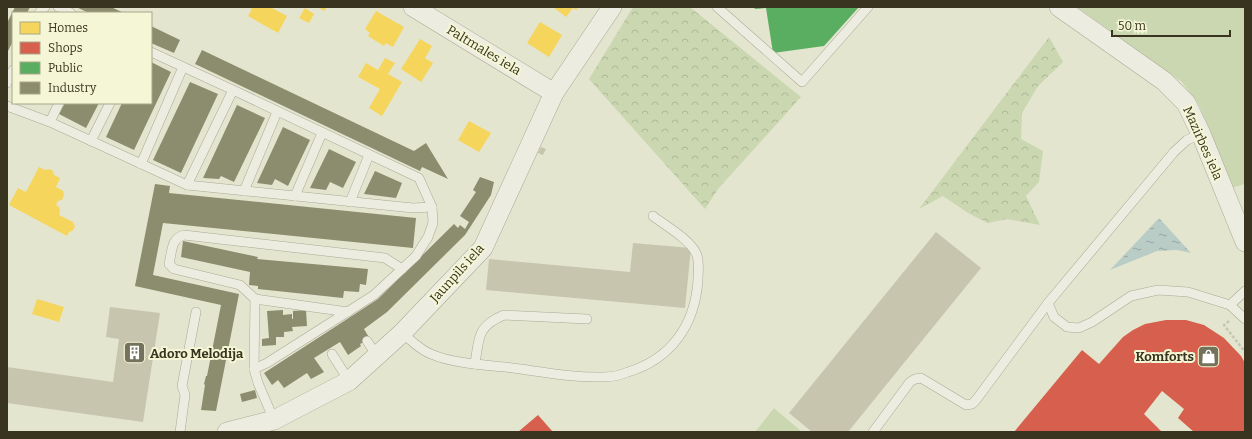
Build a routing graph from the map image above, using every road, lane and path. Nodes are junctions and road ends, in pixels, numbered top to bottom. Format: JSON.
{"nodes":[{"id":1,"x":58,"y":7,"type":"edge"},
{"id":2,"x":413,"y":7,"type":"edge"},
{"id":3,"x":612,"y":7,"type":"edge"},
{"id":4,"x":717,"y":7,"type":"edge"},
{"id":5,"x":868,"y":7,"type":"edge"},
{"id":6,"x":1059,"y":7,"type":"edge"},
{"id":7,"x":69,"y":12,"type":"edge"},
{"id":8,"x":152,"y":52,"type":"edge"},
{"id":9,"x":183,"y":68,"type":"junction"},
{"id":10,"x":12,"y":72,"type":"edge"},
{"id":11,"x":7,"y":83,"type":"edge"},
{"id":12,"x":232,"y":90,"type":"junction"},
{"id":13,"x":554,"y":93,"type":"junction"},
{"id":14,"x":59,"y":104,"type":"edge"},
{"id":15,"x":110,"y":104,"type":"edge"},
{"id":16,"x":7,"y":106,"type":"edge"},
{"id":17,"x":277,"y":112,"type":"junction"},
{"id":18,"x":50,"y":122,"type":"junction"},
{"id":19,"x":322,"y":132,"type":"junction"},
{"id":20,"x":1201,"y":134,"type":"junction"},
{"id":21,"x":91,"y":141,"type":"junction"},
{"id":22,"x":369,"y":154,"type":"junction"},
{"id":23,"x":141,"y":164,"type":"junction"},
{"id":24,"x":187,"y":185,"type":"junction"},
{"id":25,"x":244,"y":191,"type":"junction"},
{"id":26,"x":295,"y":196,"type":"junction"},
{"id":27,"x":350,"y":202,"type":"junction"},
{"id":28,"x":432,"y":207,"type":"junction"},
{"id":29,"x":653,"y":216,"type":"dead end"},
{"id":30,"x":1241,"y":218,"type":"edge"},
{"id":31,"x":1245,"y":242,"type":"edge"},
{"id":32,"x":402,"y":269,"type":"junction"},
{"id":33,"x":1245,"y":291,"type":"edge"},
{"id":34,"x":255,"y":299,"type":"junction"},
{"id":35,"x":1048,"y":303,"type":"junction"},
{"id":36,"x":1230,"y":304,"type":"junction"},
{"id":37,"x":196,"y":312,"type":"dead end"},
{"id":38,"x":348,"y":312,"type":"junction"},
{"id":39,"x":1242,"y":316,"type":"edge"},
{"id":40,"x":587,"y":319,"type":"dead end"},
{"id":41,"x":402,"y":333,"type":"junction"},
{"id":42,"x":1245,"y":352,"type":"edge"},
{"id":43,"x":332,"y":354,"type":"dead end"},
{"id":44,"x":475,"y":364,"type":"junction"},
{"id":45,"x":254,"y":369,"type":"junction"},
{"id":46,"x":350,"y":382,"type":"junction"},
{"id":47,"x":274,"y":420,"type":"junction"},
{"id":48,"x":180,"y":432,"type":"edge"},
{"id":49,"x":227,"y":432,"type":"edge"},
{"id":50,"x":873,"y":432,"type":"edge"}],
"edges":[{"from":1,"to":7,"type":"lane"},
{"from":2,"to":13,"type":"street","name":"Paltmales iela"},
{"from":3,"to":13,"type":"street","name":"Jaunpils iela"},
{"from":4,"to":5,"type":"lane"},
{"from":6,"to":20,"type":"street","name":"Mazirbes iela"},
{"from":8,"to":9,"type":"lane"},
{"from":9,"to":12,"type":"lane"},
{"from":9,"to":23,"type":"lane"},
{"from":10,"to":11,"type":"lane"},
{"from":12,"to":17,"type":"lane"},
{"from":12,"to":24,"type":"lane"},
{"from":13,"to":41,"type":"street","name":"Jaunpils iela"},
{"from":14,"to":18,"type":"lane"},
{"from":15,"to":21,"type":"lane"},
{"from":16,"to":18,"type":"lane"},
{"from":17,"to":19,"type":"lane"},
{"from":17,"to":25,"type":"lane"},
{"from":18,"to":21,"type":"lane"},
{"from":19,"to":22,"type":"lane"},
{"from":19,"to":26,"type":"lane"},
{"from":20,"to":30,"type":"street","name":"Mazirbes iela"},
{"from":20,"to":35,"type":"lane"},
{"from":21,"to":23,"type":"lane"},
{"from":22,"to":27,"type":"lane"},
{"from":22,"to":28,"type":"lane"},
{"from":23,"to":24,"type":"lane"},
{"from":24,"to":25,"type":"lane"},
{"from":25,"to":26,"type":"lane"},
{"from":26,"to":27,"type":"lane"},
{"from":27,"to":28,"type":"lane"},
{"from":28,"to":32,"type":"lane"},
{"from":29,"to":44,"type":"lane"},
{"from":30,"to":31,"type":"street","name":"Mazirbes iela"},
{"from":32,"to":34,"type":"lane"},
{"from":32,"to":38,"type":"lane"},
{"from":33,"to":36,"type":"lane"},
{"from":34,"to":38,"type":"lane"},
{"from":34,"to":45,"type":"lane"},
{"from":35,"to":36,"type":"lane"},
{"from":35,"to":50,"type":"lane"},
{"from":36,"to":39,"type":"lane"},
{"from":37,"to":48,"type":"lane"},
{"from":38,"to":45,"type":"lane"},
{"from":39,"to":42,"type":"path"},
{"from":40,"to":44,"type":"lane"},
{"from":41,"to":44,"type":"lane"},
{"from":41,"to":46,"type":"street","name":"Jaunpils iela"},
{"from":43,"to":46,"type":"lane"},
{"from":45,"to":47,"type":"lane"},
{"from":46,"to":47,"type":"street","name":"Jaunpils iela"},
{"from":47,"to":49,"type":"street","name":"Jaunpils iela"}]}
